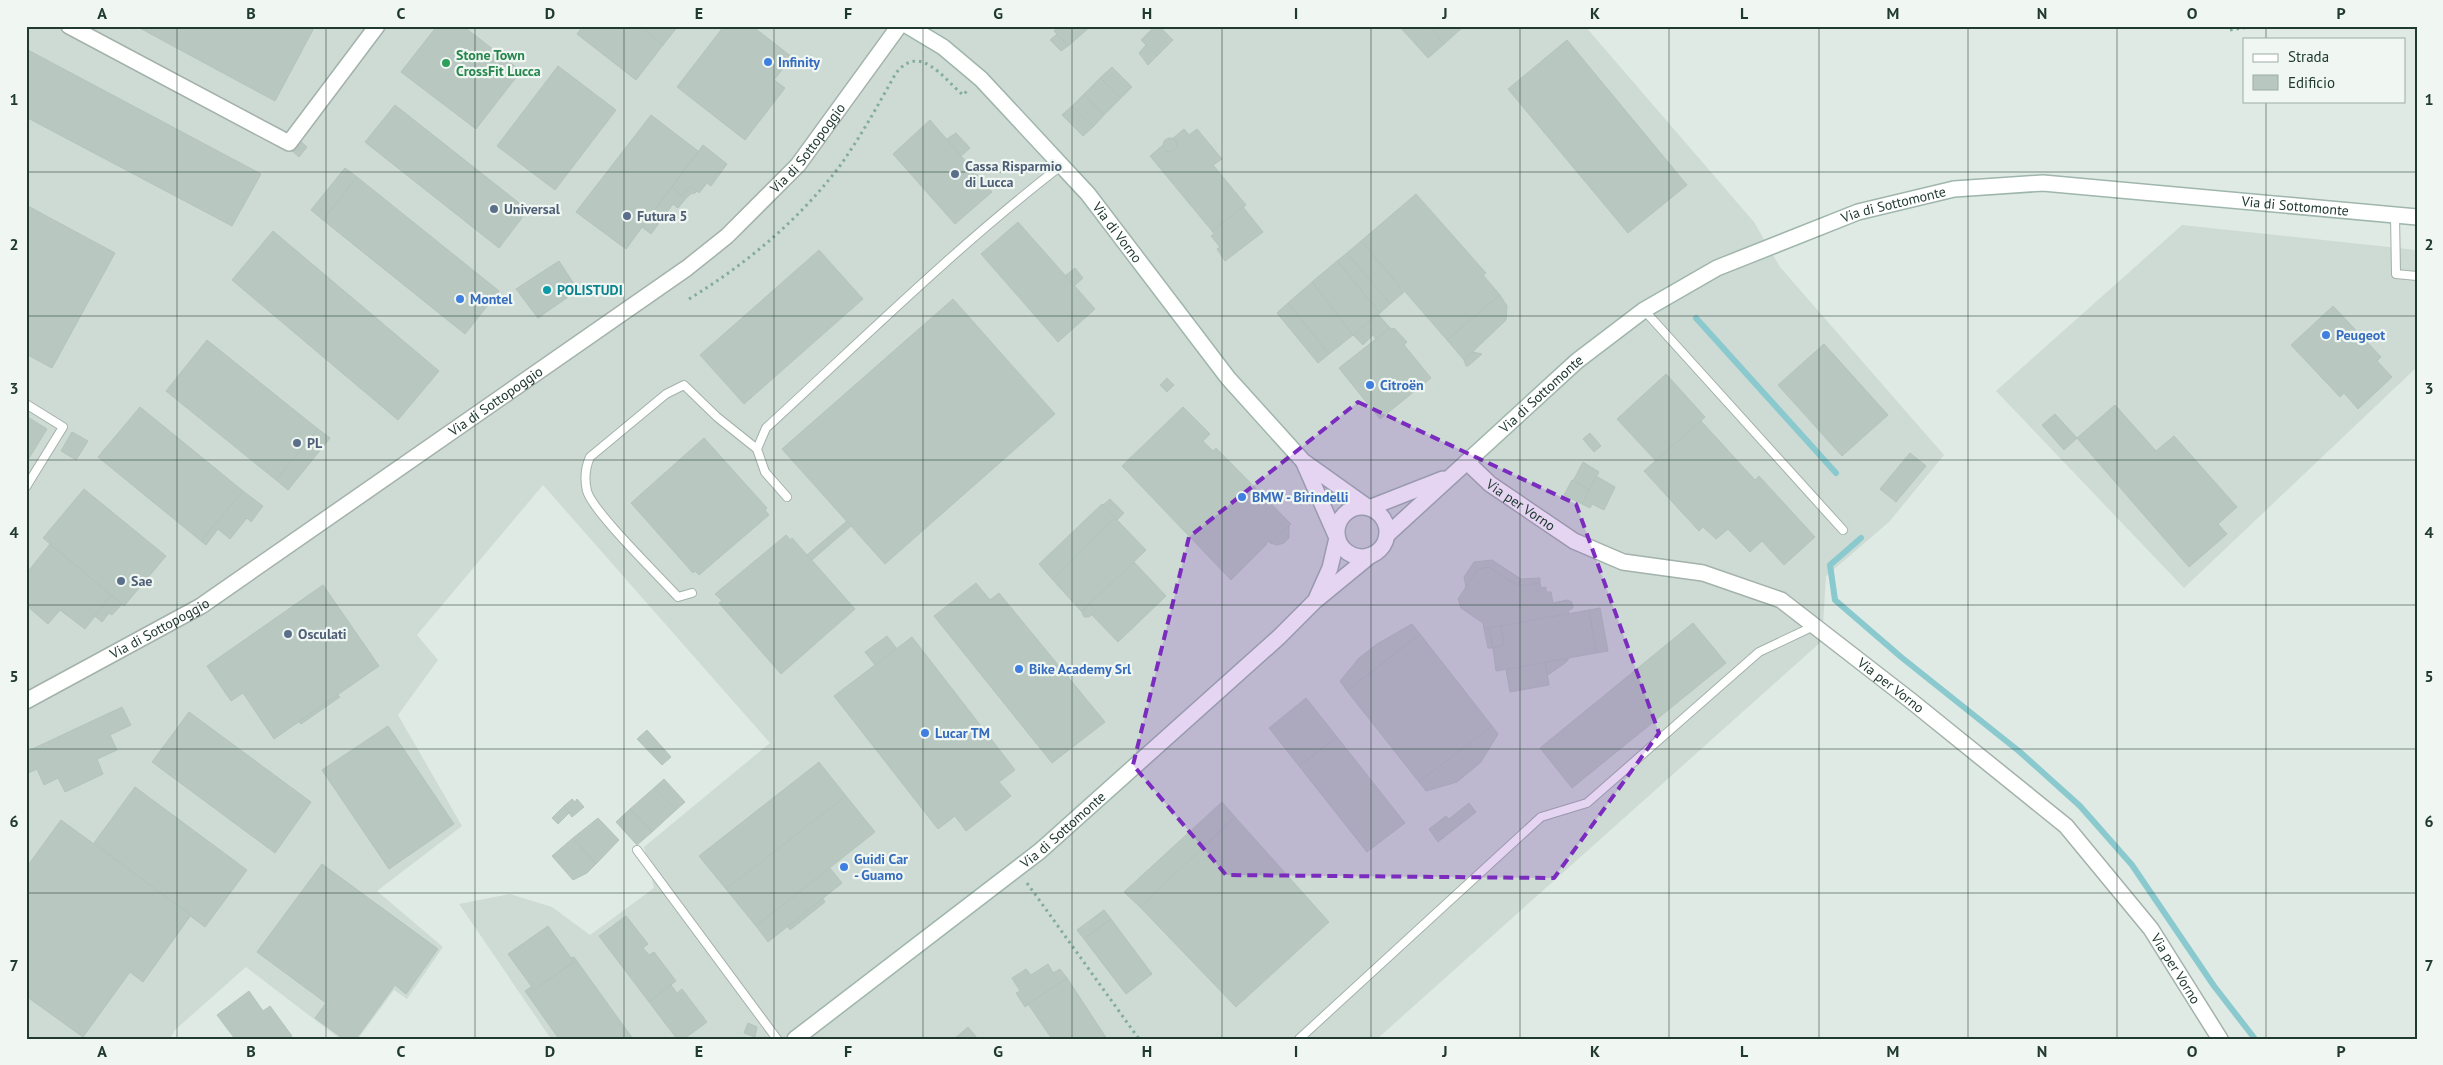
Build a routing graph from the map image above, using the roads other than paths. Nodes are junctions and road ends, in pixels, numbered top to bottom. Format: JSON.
{"nodes":[{"id":1,"x":70,"y":26,"type":"edge"},
{"id":2,"x":378,"y":26,"type":"edge"},
{"id":3,"x":899,"y":26,"type":"edge"},
{"id":4,"x":908,"y":26,"type":"edge"},
{"id":5,"x":1062,"y":165,"type":"junction"},
{"id":6,"x":2395,"y":215,"type":"junction"},
{"id":7,"x":2417,"y":217,"type":"edge"},
{"id":8,"x":2417,"y":276,"type":"edge"},
{"id":9,"x":1644,"y":310,"type":"junction"},
{"id":10,"x":26,"y":404,"type":"edge"},
{"id":11,"x":757,"y":448,"type":"junction"},
{"id":12,"x":1303,"y":462,"type":"junction"},
{"id":13,"x":1467,"y":462,"type":"junction"},
{"id":14,"x":1451,"y":476,"type":"junction"},
{"id":15,"x":26,"y":488,"type":"edge"},
{"id":16,"x":787,"y":497,"type":"dead end"},
{"id":17,"x":1369,"y":508,"type":"junction"},
{"id":18,"x":1843,"y":530,"type":"dead end"},
{"id":19,"x":1387,"y":535,"type":"junction"},
{"id":20,"x":1337,"y":538,"type":"junction"},
{"id":21,"x":1371,"y":555,"type":"junction"},
{"id":22,"x":692,"y":594,"type":"dead end"},
{"id":23,"x":1315,"y":601,"type":"junction"},
{"id":24,"x":1814,"y":626,"type":"junction"},
{"id":25,"x":26,"y":701,"type":"edge"},
{"id":26,"x":637,"y":850,"type":"dead end"},
{"id":27,"x":777,"y":1039,"type":"edge"},
{"id":28,"x":795,"y":1039,"type":"edge"},
{"id":29,"x":1300,"y":1039,"type":"edge"},
{"id":30,"x":2220,"y":1039,"type":"edge"}],
"edges":[{"from":1,"to":2,"type":"street"},
{"from":3,"to":25,"type":"street","name":"Via di Sottopoggio"},
{"from":4,"to":5,"type":"street","name":"Via di Vorno"},
{"from":5,"to":11,"type":"lane"},
{"from":5,"to":12,"type":"street","name":"Via di Vorno"},
{"from":6,"to":7,"type":"street","name":"Via di Sottomonte"},
{"from":6,"to":8,"type":"lane"},
{"from":6,"to":9,"type":"street","name":"Via di Sottomonte"},
{"from":9,"to":13,"type":"street","name":"Via di Sottomonte"},
{"from":9,"to":18,"type":"lane"},
{"from":10,"to":15,"type":"lane"},
{"from":11,"to":16,"type":"lane"},
{"from":11,"to":22,"type":"lane"},
{"from":12,"to":17,"type":"street","name":"Via di Vorno"},
{"from":12,"to":20,"type":"street","name":"Via di Vorno"},
{"from":13,"to":14,"type":"street","name":"Via di Sottomonte"},
{"from":13,"to":24,"type":"street","name":"Via per Vorno"},
{"from":14,"to":17,"type":"street","name":"Via di Sottomonte"},
{"from":14,"to":19,"type":"street","name":"Via di Sottomonte"},
{"from":17,"to":19,"type":"street"},
{"from":17,"to":20,"type":"street","name":"Via di Sottomonte"},
{"from":19,"to":21,"type":"street","name":"Via di Sottomonte"},
{"from":20,"to":21,"type":"street"},
{"from":20,"to":23,"type":"street","name":"Via di Sottomonte"},
{"from":21,"to":23,"type":"street","name":"Via di Sottomonte"},
{"from":23,"to":28,"type":"street","name":"Via di Sottomonte"},
{"from":24,"to":29,"type":"lane"},
{"from":24,"to":30,"type":"street","name":"Via per Vorno"},
{"from":26,"to":27,"type":"lane"}]}
